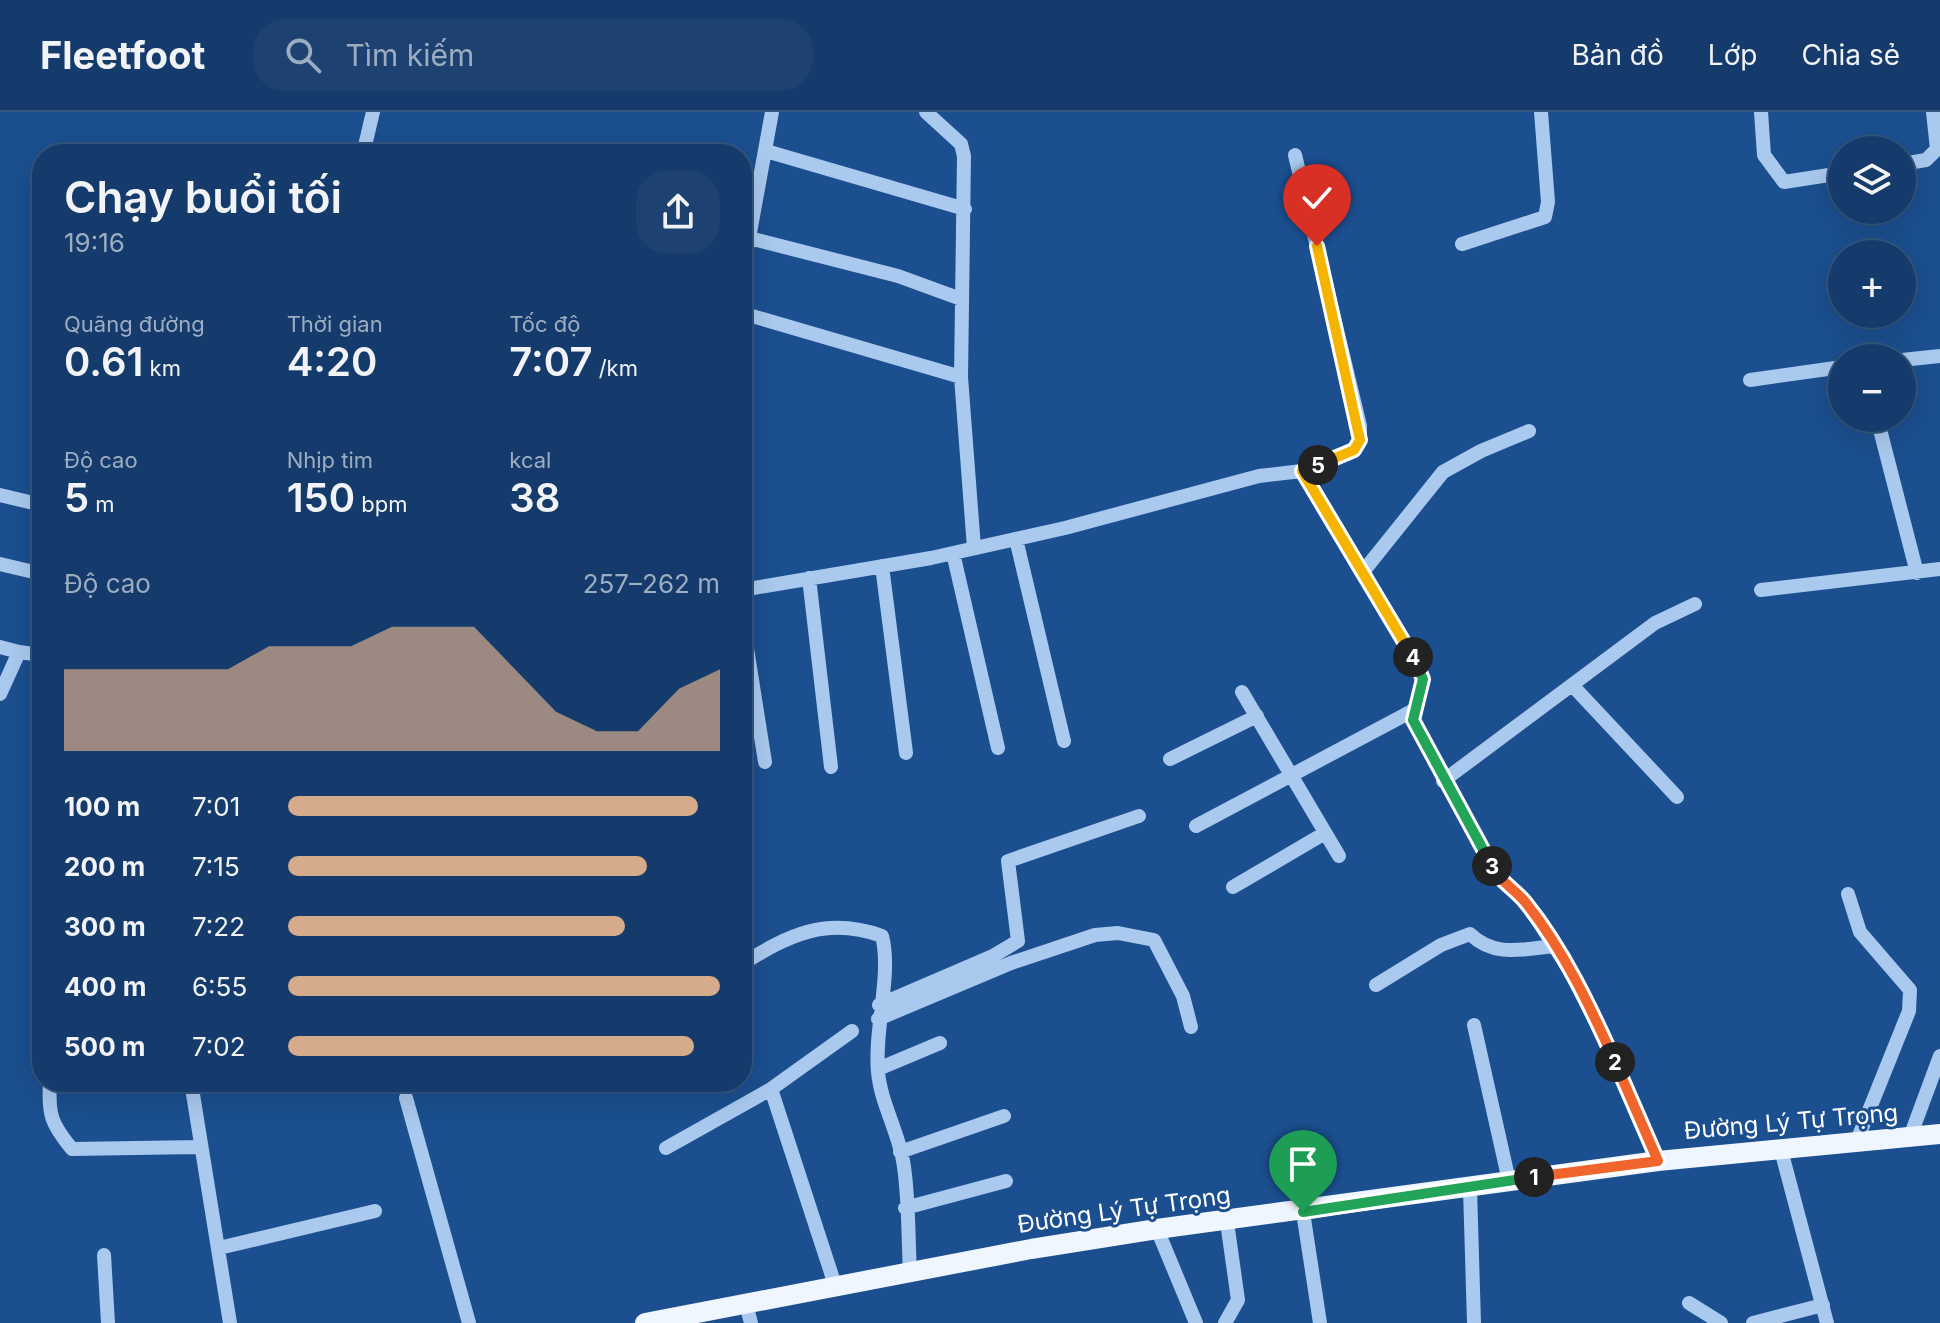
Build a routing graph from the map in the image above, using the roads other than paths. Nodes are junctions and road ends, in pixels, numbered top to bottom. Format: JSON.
{"nodes":[{"id":1,"x":373,"y":112,"type":"edge"},
{"id":2,"x":772,"y":112,"type":"edge"},
{"id":3,"x":926,"y":112,"type":"edge"},
{"id":4,"x":1541,"y":112,"type":"edge"},
{"id":5,"x":1761,"y":112,"type":"edge"},
{"id":6,"x":1933,"y":112,"type":"edge"},
{"id":7,"x":365,"y":144,"type":"edge"},
{"id":8,"x":766,"y":151,"type":"junction"},
{"id":9,"x":1295,"y":155,"type":"dead end"},
{"id":10,"x":1916,"y":162,"type":"edge"},
{"id":11,"x":1828,"y":175,"type":"edge"},
{"id":12,"x":965,"y":209,"type":"junction"},
{"id":13,"x":752,"y":223,"type":"edge"},
{"id":14,"x":752,"y":239,"type":"edge"},
{"id":15,"x":1462,"y":244,"type":"dead end"},
{"id":16,"x":961,"y":299,"type":"junction"},
{"id":17,"x":752,"y":316,"type":"edge"},
{"id":18,"x":1940,"y":356,"type":"edge"},
{"id":19,"x":1916,"y":359,"type":"edge"},
{"id":20,"x":1828,"y":369,"type":"edge"},
{"id":21,"x":961,"y":377,"type":"junction"},
{"id":22,"x":1750,"y":380,"type":"dead end"},
{"id":23,"x":1529,"y":431,"type":"dead end"},
{"id":24,"x":1881,"y":432,"type":"edge"},
{"id":25,"x":1302,"y":471,"type":"junction"},
{"id":26,"x":0,"y":495,"type":"edge"},
{"id":27,"x":32,"y":503,"type":"edge"},
{"id":28,"x":1016,"y":539,"type":"junction"},
{"id":29,"x":974,"y":548,"type":"junction"},
{"id":30,"x":953,"y":553,"type":"junction"},
{"id":31,"x":0,"y":564,"type":"edge"},
{"id":32,"x":882,"y":566,"type":"junction"},
{"id":33,"x":1940,"y":569,"type":"edge"},
{"id":34,"x":32,"y":572,"type":"edge"},
{"id":35,"x":1362,"y":573,"type":"junction"},
{"id":36,"x":1917,"y":573,"type":"junction"},
{"id":37,"x":809,"y":578,"type":"junction"},
{"id":38,"x":752,"y":588,"type":"edge"},
{"id":39,"x":1761,"y":590,"type":"dead end"},
{"id":40,"x":1695,"y":604,"type":"dead end"},
{"id":41,"x":0,"y":647,"type":"edge"},
{"id":42,"x":19,"y":652,"type":"junction"},
{"id":43,"x":32,"y":654,"type":"edge"},
{"id":44,"x":752,"y":680,"type":"edge"},
{"id":45,"x":1572,"y":685,"type":"junction"},
{"id":46,"x":1242,"y":692,"type":"dead end"},
{"id":47,"x":0,"y":694,"type":"edge"},
{"id":48,"x":1414,"y":710,"type":"junction"},
{"id":49,"x":1257,"y":716,"type":"junction"},
{"id":50,"x":1064,"y":741,"type":"dead end"},
{"id":51,"x":998,"y":748,"type":"dead end"},
{"id":52,"x":906,"y":753,"type":"dead end"},
{"id":53,"x":1170,"y":759,"type":"dead end"},
{"id":54,"x":765,"y":762,"type":"dead end"},
{"id":55,"x":831,"y":767,"type":"dead end"},
{"id":56,"x":1290,"y":773,"type":"junction"},
{"id":57,"x":1443,"y":781,"type":"junction"},
{"id":58,"x":1677,"y":797,"type":"dead end"},
{"id":59,"x":1139,"y":816,"type":"dead end"},
{"id":60,"x":1196,"y":826,"type":"dead end"},
{"id":61,"x":1325,"y":833,"type":"junction"},
{"id":62,"x":1339,"y":856,"type":"dead end"},
{"id":63,"x":1233,"y":887,"type":"dead end"},
{"id":64,"x":1848,"y":894,"type":"dead end"},
{"id":65,"x":1554,"y":946,"type":"junction"},
{"id":66,"x":752,"y":958,"type":"edge"},
{"id":67,"x":1376,"y":985,"type":"dead end"},
{"id":68,"x":879,"y":1012,"type":"junction"},
{"id":69,"x":1474,"y":1025,"type":"dead end"},
{"id":70,"x":1191,"y":1027,"type":"dead end"},
{"id":71,"x":852,"y":1031,"type":"dead end"},
{"id":72,"x":940,"y":1043,"type":"dead end"},
{"id":73,"x":1940,"y":1056,"type":"edge"},
{"id":74,"x":878,"y":1069,"type":"junction"},
{"id":75,"x":771,"y":1089,"type":"junction"},
{"id":76,"x":50,"y":1092,"type":"edge"},
{"id":77,"x":192,"y":1092,"type":"edge"},
{"id":78,"x":406,"y":1098,"type":"dead end"},
{"id":79,"x":1004,"y":1116,"type":"dead end"},
{"id":80,"x":1940,"y":1134,"type":"edge"},
{"id":81,"x":1910,"y":1137,"type":"junction"},
{"id":82,"x":1856,"y":1143,"type":"junction"},
{"id":83,"x":199,"y":1147,"type":"junction"},
{"id":84,"x":666,"y":1148,"type":"dead end"},
{"id":85,"x":1781,"y":1150,"type":"junction"},
{"id":86,"x":900,"y":1152,"type":"junction"},
{"id":87,"x":1658,"y":1161,"type":"junction"},
{"id":88,"x":1006,"y":1181,"type":"dead end"},
{"id":89,"x":1509,"y":1181,"type":"junction"},
{"id":90,"x":1470,"y":1188,"type":"junction"},
{"id":91,"x":905,"y":1208,"type":"junction"},
{"id":92,"x":375,"y":1211,"type":"dead end"},
{"id":93,"x":1303,"y":1212,"type":"junction"},
{"id":94,"x":1227,"y":1222,"type":"junction"},
{"id":95,"x":1157,"y":1229,"type":"junction"},
{"id":96,"x":219,"y":1248,"type":"junction"},
{"id":97,"x":104,"y":1255,"type":"dead end"},
{"id":98,"x":910,"y":1272,"type":"junction"},
{"id":99,"x":835,"y":1285,"type":"junction"},
{"id":100,"x":1689,"y":1303,"type":"dead end"},
{"id":101,"x":1823,"y":1305,"type":"junction"},
{"id":102,"x":748,"y":1314,"type":"edge"},
{"id":103,"x":108,"y":1323,"type":"edge"},
{"id":104,"x":230,"y":1323,"type":"edge"},
{"id":105,"x":469,"y":1323,"type":"edge"},
{"id":106,"x":645,"y":1323,"type":"edge"},
{"id":107,"x":1196,"y":1323,"type":"edge"},
{"id":108,"x":1225,"y":1323,"type":"edge"},
{"id":109,"x":1320,"y":1323,"type":"edge"},
{"id":110,"x":1474,"y":1323,"type":"edge"},
{"id":111,"x":1721,"y":1323,"type":"edge"},
{"id":112,"x":1753,"y":1323,"type":"edge"},
{"id":113,"x":1827,"y":1323,"type":"edge"}],
"edges":[{"from":1,"to":7,"type":"street"},
{"from":2,"to":8,"type":"street"},
{"from":3,"to":12,"type":"street"},
{"from":4,"to":15,"type":"street"},
{"from":5,"to":11,"type":"street"},
{"from":6,"to":10,"type":"street"},
{"from":8,"to":12,"type":"street"},
{"from":8,"to":13,"type":"street"},
{"from":9,"to":25,"type":"street"},
{"from":12,"to":16,"type":"street"},
{"from":14,"to":16,"type":"street"},
{"from":16,"to":21,"type":"street"},
{"from":17,"to":21,"type":"street"},
{"from":18,"to":19,"type":"street"},
{"from":20,"to":22,"type":"street"},
{"from":21,"to":29,"type":"street"},
{"from":23,"to":35,"type":"street"},
{"from":24,"to":36,"type":"street"},
{"from":25,"to":28,"type":"street"},
{"from":25,"to":35,"type":"street"},
{"from":26,"to":27,"type":"street"},
{"from":28,"to":29,"type":"street"},
{"from":28,"to":50,"type":"street"},
{"from":29,"to":30,"type":"street"},
{"from":30,"to":32,"type":"street"},
{"from":30,"to":51,"type":"street"},
{"from":31,"to":34,"type":"street"},
{"from":32,"to":37,"type":"street"},
{"from":32,"to":52,"type":"street"},
{"from":33,"to":36,"type":"street"},
{"from":35,"to":48,"type":"street"},
{"from":36,"to":39,"type":"street"},
{"from":37,"to":38,"type":"street"},
{"from":37,"to":55,"type":"street"},
{"from":40,"to":45,"type":"street"},
{"from":41,"to":42,"type":"street"},
{"from":42,"to":43,"type":"street"},
{"from":42,"to":47,"type":"street"},
{"from":44,"to":54,"type":"street"},
{"from":45,"to":57,"type":"street"},
{"from":45,"to":58,"type":"street"},
{"from":46,"to":49,"type":"street"},
{"from":48,"to":56,"type":"street"},
{"from":48,"to":57,"type":"street"},
{"from":49,"to":53,"type":"street"},
{"from":49,"to":56,"type":"street"},
{"from":56,"to":60,"type":"street"},
{"from":56,"to":61,"type":"street"},
{"from":57,"to":65,"type":"street"},
{"from":59,"to":68,"type":"street"},
{"from":61,"to":62,"type":"street"},
{"from":61,"to":63,"type":"street"},
{"from":64,"to":82,"type":"street"},
{"from":65,"to":67,"type":"street"},
{"from":65,"to":87,"type":"street"},
{"from":66,"to":68,"type":"street"},
{"from":68,"to":70,"type":"street"},
{"from":68,"to":74,"type":"street"},
{"from":69,"to":89,"type":"street"},
{"from":71,"to":75,"type":"street"},
{"from":72,"to":74,"type":"street"},
{"from":73,"to":81,"type":"street"},
{"from":74,"to":86,"type":"street"},
{"from":75,"to":84,"type":"street"},
{"from":75,"to":99,"type":"street"},
{"from":76,"to":83,"type":"street"},
{"from":77,"to":83,"type":"street"},
{"from":78,"to":105,"type":"street"},
{"from":79,"to":86,"type":"street"},
{"from":80,"to":81,"type":"main road","name":"Đường Lý Tự Trọng"},
{"from":81,"to":82,"type":"main road","name":"Đường Lý Tự Trọng"},
{"from":82,"to":85,"type":"main road","name":"Đường Lý Tự Trọng"},
{"from":83,"to":96,"type":"street"},
{"from":85,"to":87,"type":"main road","name":"Đường Lý Tự Trọng"},
{"from":85,"to":101,"type":"street"},
{"from":86,"to":91,"type":"street"},
{"from":87,"to":89,"type":"main road","name":"Đường Lý Tự Trọng"},
{"from":88,"to":91,"type":"street"},
{"from":89,"to":90,"type":"main road","name":"Đường Lý Tự Trọng"},
{"from":90,"to":93,"type":"main road","name":"Đường Lý Tự Trọng"},
{"from":90,"to":110,"type":"street"},
{"from":91,"to":98,"type":"street"},
{"from":92,"to":96,"type":"street"},
{"from":93,"to":94,"type":"main road","name":"Đường Lý Tự Trọng"},
{"from":93,"to":109,"type":"street"},
{"from":94,"to":95,"type":"main road","name":"Đường Lý Tự Trọng"},
{"from":94,"to":108,"type":"street"},
{"from":95,"to":98,"type":"main road","name":"Đường Lý Tự Trọng"},
{"from":95,"to":107,"type":"street"},
{"from":96,"to":104,"type":"street"},
{"from":97,"to":103,"type":"street"},
{"from":98,"to":99,"type":"main road","name":"Đường Lý Tự Trọng"},
{"from":99,"to":102,"type":"main road","name":"Đường Lý Tự Trọng"},
{"from":100,"to":111,"type":"street"},
{"from":101,"to":112,"type":"street"},
{"from":101,"to":113,"type":"street"},
{"from":102,"to":106,"type":"main road","name":"Đường Lý Tự Trọng"}]}
